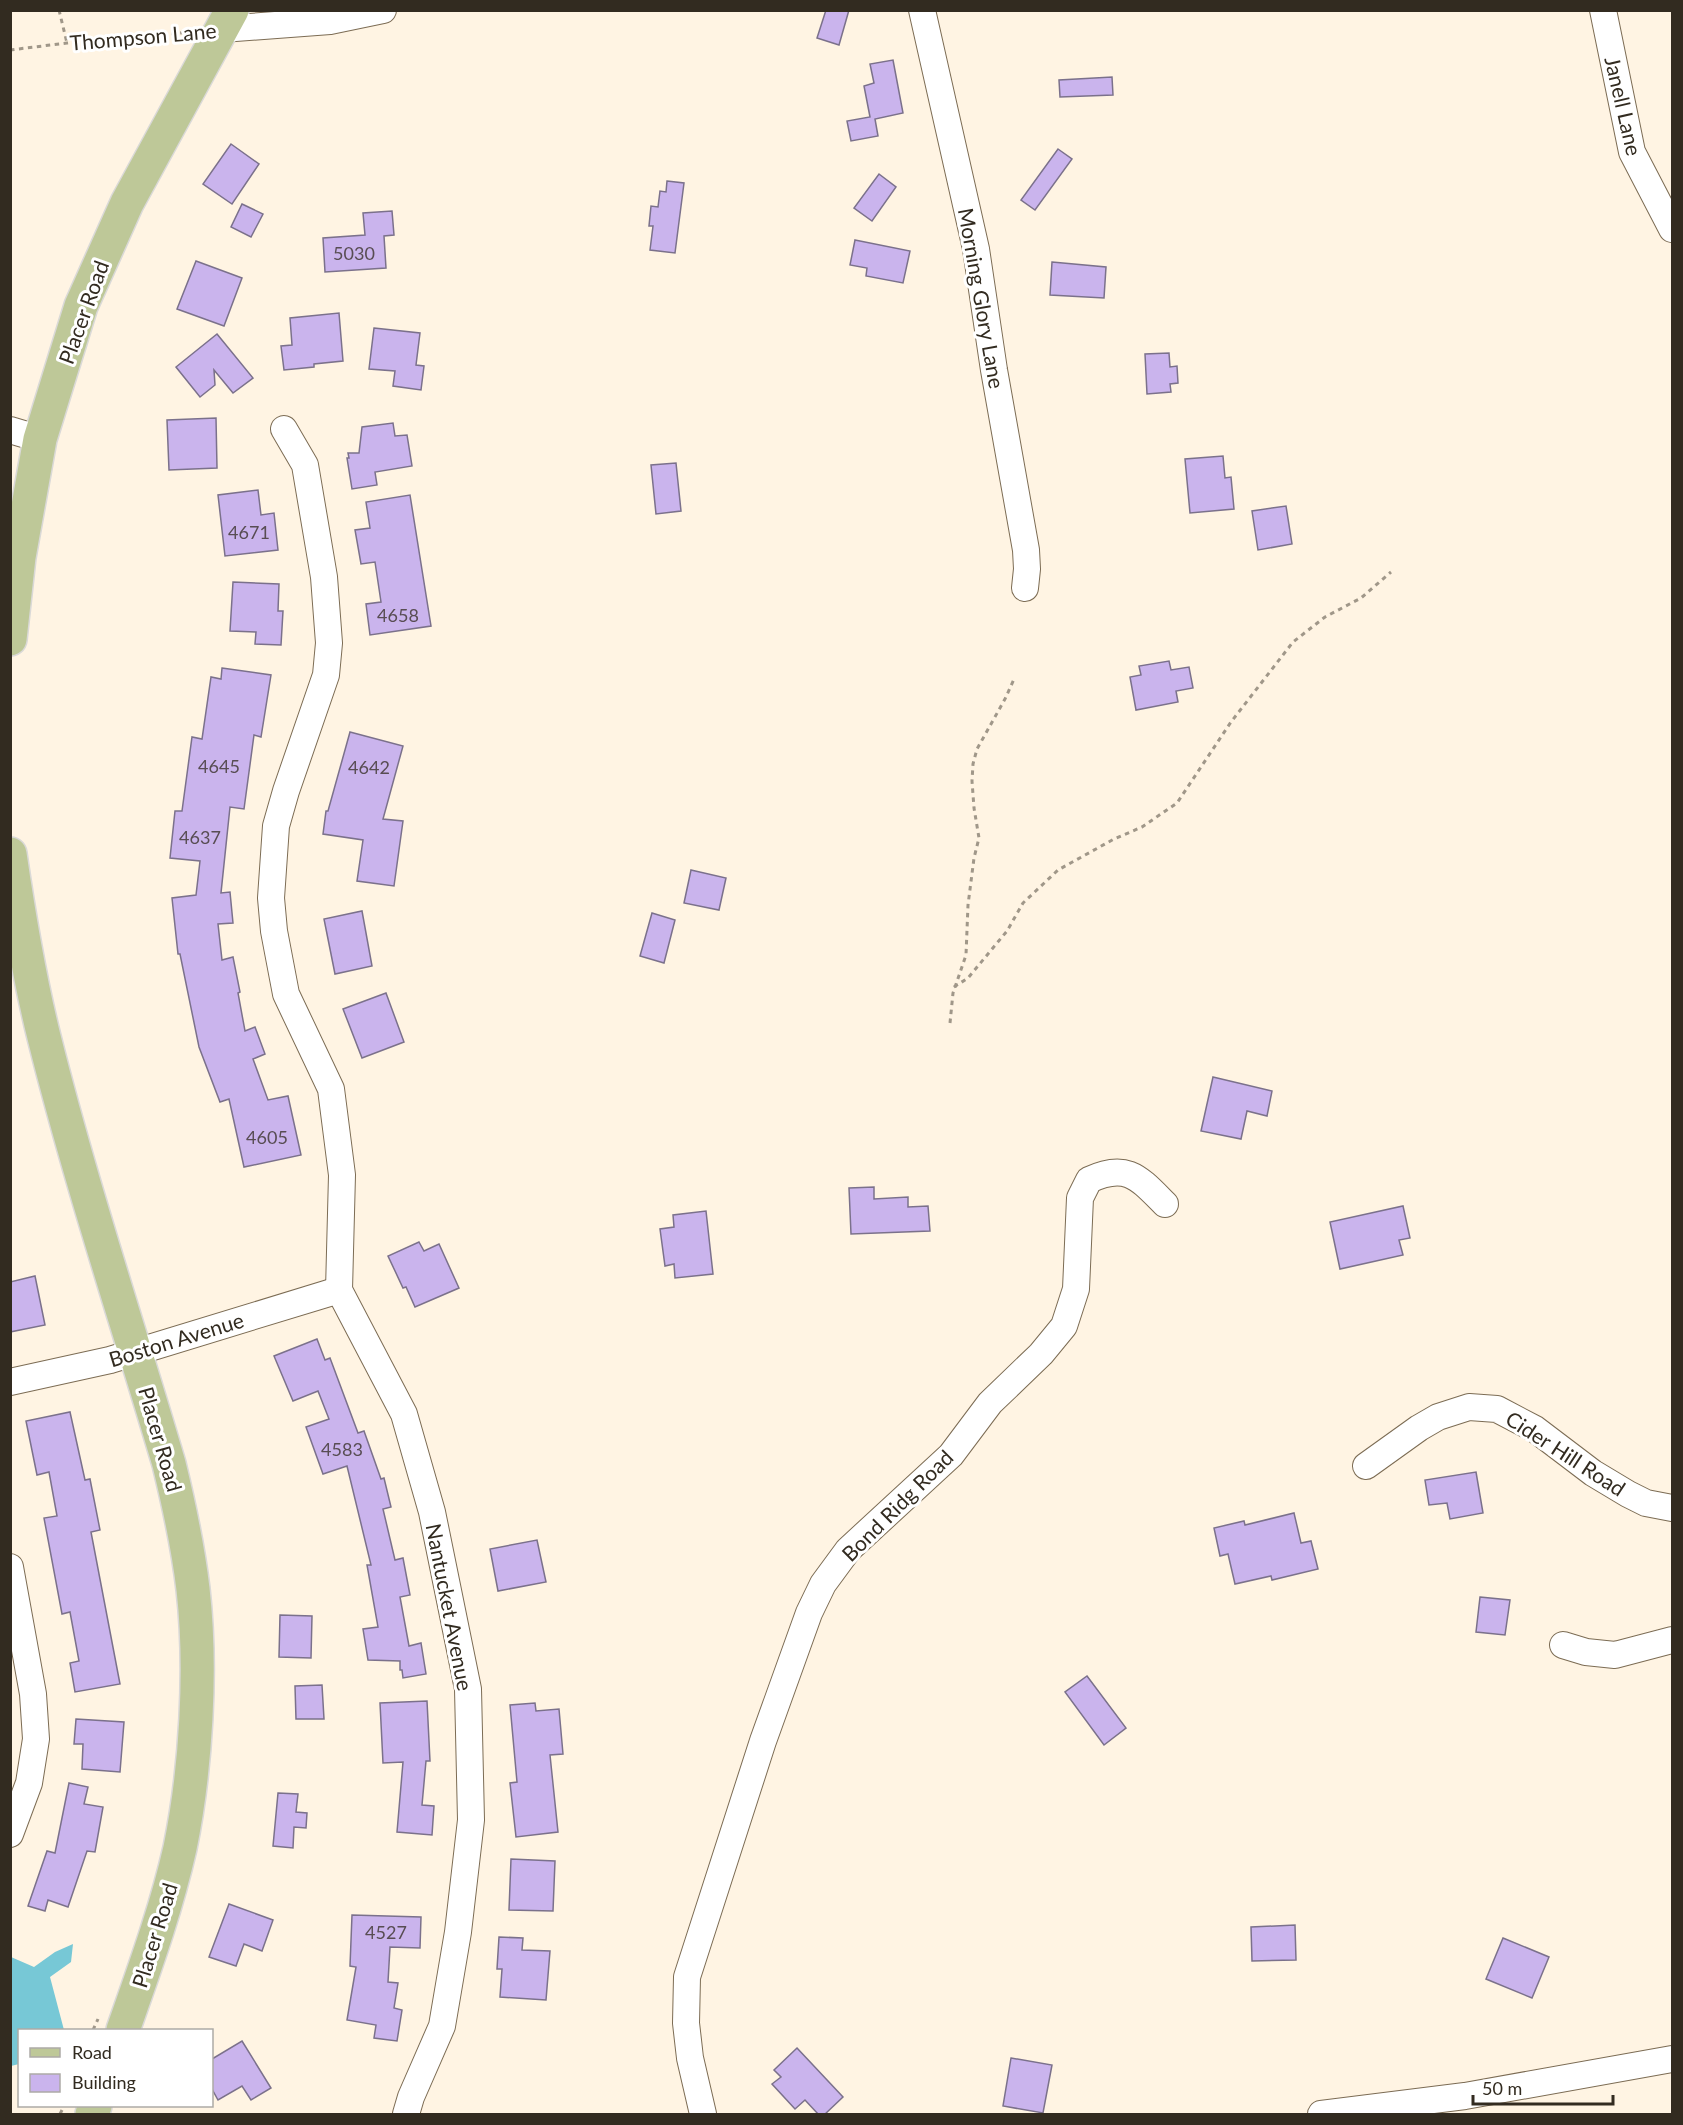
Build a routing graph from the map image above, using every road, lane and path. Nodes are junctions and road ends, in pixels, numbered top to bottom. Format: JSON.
{"nodes":[{"id":1,"x":60,"y":10,"type":"edge"},
{"id":2,"x":383,"y":10,"type":"edge"},
{"id":3,"x":922,"y":10,"type":"edge"},
{"id":4,"x":1604,"y":10,"type":"edge"},
{"id":5,"x":227,"y":20,"type":"edge"},
{"id":6,"x":67,"y":43,"type":"junction"},
{"id":7,"x":10,"y":50,"type":"edge"},
{"id":8,"x":1672,"y":230,"type":"edge"},
{"id":9,"x":284,"y":429,"type":"dead end"},
{"id":10,"x":25,"y":435,"type":"edge"},
{"id":11,"x":1391,"y":572,"type":"dead end"},
{"id":12,"x":1025,"y":588,"type":"dead end"},
{"id":13,"x":10,"y":639,"type":"edge"},
{"id":14,"x":1015,"y":676,"type":"dead end"},
{"id":15,"x":10,"y":854,"type":"edge"},
{"id":16,"x":954,"y":987,"type":"junction"},
{"id":17,"x":950,"y":1023,"type":"dead end"},
{"id":18,"x":1165,"y":1204,"type":"dead end"},
{"id":19,"x":339,"y":1290,"type":"junction"},
{"id":20,"x":136,"y":1352,"type":"junction"},
{"id":21,"x":10,"y":1382,"type":"edge"},
{"id":22,"x":1366,"y":1466,"type":"dead end"},
{"id":23,"x":1672,"y":1508,"type":"edge"},
{"id":24,"x":10,"y":1567,"type":"edge"},
{"id":25,"x":1672,"y":1640,"type":"edge"},
{"id":26,"x":1563,"y":1645,"type":"dead end"},
{"id":27,"x":18,"y":1651,"type":"edge"},
{"id":28,"x":10,"y":1834,"type":"edge"},
{"id":29,"x":124,"y":2029,"type":"edge"},
{"id":30,"x":1672,"y":2059,"type":"edge"},
{"id":31,"x":406,"y":2115,"type":"edge"},
{"id":32,"x":703,"y":2115,"type":"edge"},
{"id":33,"x":1321,"y":2115,"type":"edge"}],
"edges":[{"from":1,"to":6,"type":"path"},
{"from":2,"to":5,"type":"street","name":"Thompson Lane"},
{"from":3,"to":12,"type":"street","name":"Morning Glory Lane"},
{"from":4,"to":8,"type":"street","name":"Janell Lane"},
{"from":5,"to":6,"type":"path","name":"Thompson Lane"},
{"from":5,"to":10,"type":"main road","name":"Placer Road"},
{"from":6,"to":7,"type":"path","name":"Thompson Lane"},
{"from":9,"to":19,"type":"street"},
{"from":10,"to":13,"type":"main road","name":"Placer Road"},
{"from":11,"to":16,"type":"path"},
{"from":14,"to":16,"type":"path"},
{"from":15,"to":20,"type":"main road","name":"Placer Road"},
{"from":16,"to":17,"type":"path"},
{"from":18,"to":32,"type":"street","name":"Bond Ridg Road"},
{"from":19,"to":20,"type":"street","name":"Boston Avenue"},
{"from":19,"to":31,"type":"street","name":"Nantucket Avenue"},
{"from":20,"to":21,"type":"street","name":"Boston Avenue"},
{"from":20,"to":29,"type":"main road","name":"Placer Road"},
{"from":22,"to":23,"type":"street","name":"Cider Hill Road"},
{"from":24,"to":27,"type":"street"},
{"from":25,"to":26,"type":"street"},
{"from":27,"to":28,"type":"street"},
{"from":30,"to":33,"type":"street"}]}
